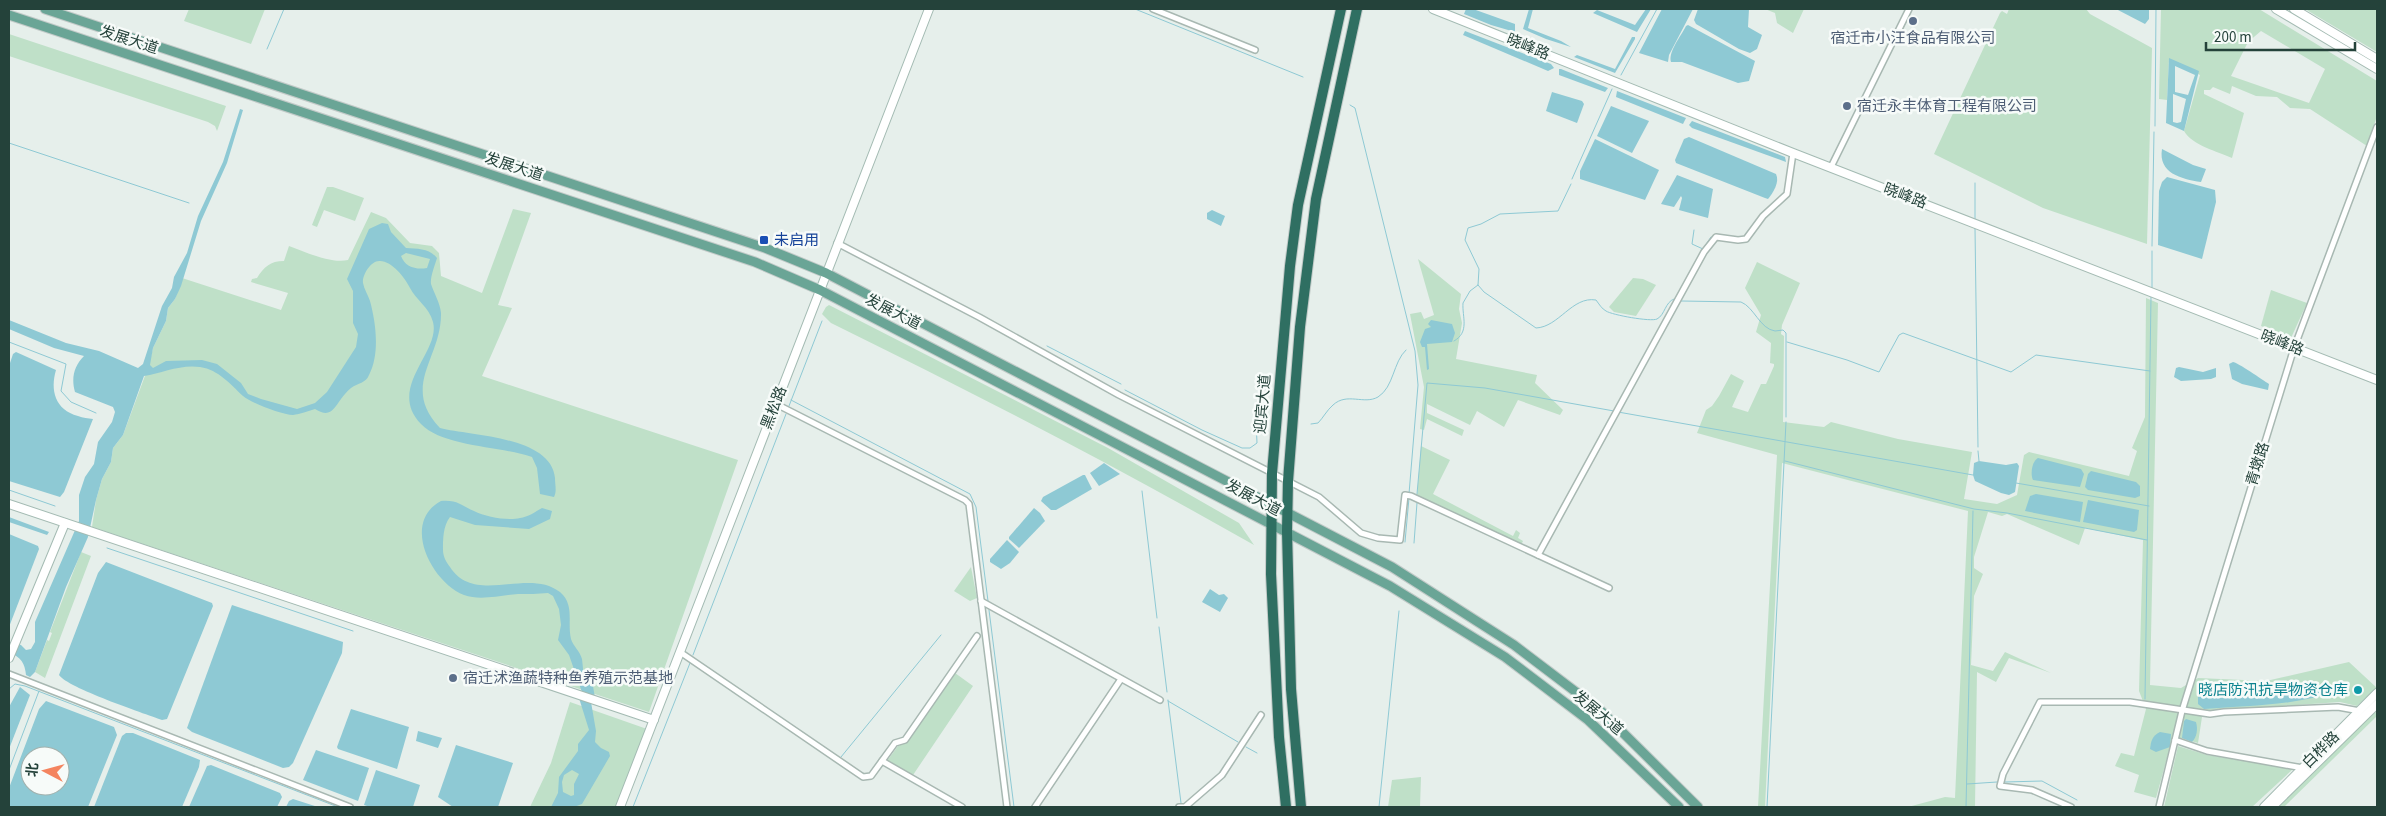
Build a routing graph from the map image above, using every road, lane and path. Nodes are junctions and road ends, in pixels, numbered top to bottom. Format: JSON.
{"nodes":[{"id":1,"x":45,"y":9,"type":"edge"},
{"id":2,"x":929,"y":9,"type":"edge"},
{"id":3,"x":1153,"y":9,"type":"edge"},
{"id":4,"x":1341,"y":9,"type":"edge"},
{"id":5,"x":1356,"y":9,"type":"edge"},
{"id":6,"x":1434,"y":9,"type":"edge"},
{"id":7,"x":1909,"y":9,"type":"edge"},
{"id":8,"x":2276,"y":9,"type":"edge"},
{"id":9,"x":2294,"y":9,"type":"edge"},
{"id":10,"x":9,"y":15,"type":"edge"},
{"id":11,"x":1255,"y":50,"type":"dead end"},
{"id":12,"x":2377,"y":59,"type":"edge"},
{"id":13,"x":2377,"y":69,"type":"edge"},
{"id":14,"x":2377,"y":127,"type":"edge"},
{"id":15,"x":1793,"y":153,"type":"junction"},
{"id":16,"x":1831,"y":167,"type":"junction"},
{"id":17,"x":837,"y":243,"type":"junction"},
{"id":18,"x":792,"y":258,"type":"junction"},
{"id":19,"x":826,"y":273,"type":"junction"},
{"id":20,"x":785,"y":274,"type":"junction"},
{"id":21,"x":852,"y":287,"type":"junction"},
{"id":22,"x":820,"y":290,"type":"junction"},
{"id":23,"x":845,"y":303,"type":"junction"},
{"id":24,"x":2294,"y":348,"type":"junction"},
{"id":25,"x":2377,"y":380,"type":"edge"},
{"id":26,"x":776,"y":404,"type":"junction"},
{"id":27,"x":1272,"y":473,"type":"junction"},
{"id":28,"x":1288,"y":481,"type":"junction"},
{"id":29,"x":9,"y":504,"type":"edge"},
{"id":30,"x":1270,"y":504,"type":"junction"},
{"id":31,"x":1287,"y":512,"type":"junction"},
{"id":32,"x":65,"y":523,"type":"junction"},
{"id":33,"x":1270,"y":523,"type":"junction"},
{"id":34,"x":1287,"y":531,"type":"junction"},
{"id":35,"x":1538,"y":555,"type":"junction"},
{"id":36,"x":1609,"y":588,"type":"dead end"},
{"id":37,"x":981,"y":601,"type":"junction"},
{"id":38,"x":977,"y":636,"type":"dead end"},
{"id":39,"x":680,"y":652,"type":"junction"},
{"id":40,"x":9,"y":658,"type":"edge"},
{"id":41,"x":9,"y":674,"type":"edge"},
{"id":42,"x":1121,"y":679,"type":"junction"},
{"id":43,"x":2377,"y":694,"type":"edge"},
{"id":44,"x":1160,"y":700,"type":"dead end"},
{"id":45,"x":2376,"y":703,"type":"edge"},
{"id":46,"x":2182,"y":711,"type":"junction"},
{"id":47,"x":2360,"y":711,"type":"junction"},
{"id":48,"x":1261,"y":715,"type":"dead end"},
{"id":49,"x":654,"y":720,"type":"junction"},
{"id":50,"x":2175,"y":740,"type":"junction"},
{"id":51,"x":882,"y":761,"type":"junction"},
{"id":52,"x":2304,"y":768,"type":"junction"},
{"id":53,"x":350,"y":807,"type":"edge"},
{"id":54,"x":620,"y":807,"type":"edge"},
{"id":55,"x":962,"y":807,"type":"edge"},
{"id":56,"x":1007,"y":807,"type":"edge"},
{"id":57,"x":1035,"y":807,"type":"edge"},
{"id":58,"x":1179,"y":807,"type":"edge"},
{"id":59,"x":1286,"y":807,"type":"edge"},
{"id":60,"x":1301,"y":807,"type":"edge"},
{"id":61,"x":1679,"y":807,"type":"edge"},
{"id":62,"x":1698,"y":807,"type":"edge"},
{"id":63,"x":2071,"y":807,"type":"edge"},
{"id":64,"x":2159,"y":807,"type":"edge"},
{"id":65,"x":2264,"y":807,"type":"edge"},
{"id":66,"x":2272,"y":807,"type":"edge"}],
"edges":[{"from":1,"to":18,"type":"main road","name":"发展大道"},
{"from":2,"to":17,"type":"street","name":"黑松路"},
{"from":3,"to":11,"type":"street"},
{"from":4,"to":27,"type":"highway","name":"迎宾大道"},
{"from":5,"to":28,"type":"highway","name":"迎宾大道"},
{"from":6,"to":15,"type":"street","name":"晓峰路"},
{"from":7,"to":16,"type":"street"},
{"from":8,"to":13,"type":"street"},
{"from":9,"to":12,"type":"street"},
{"from":10,"to":20,"type":"main road","name":"发展大道"},
{"from":14,"to":24,"type":"street","name":"青墩路"},
{"from":15,"to":16,"type":"street","name":"晓峰路"},
{"from":15,"to":35,"type":"street"},
{"from":16,"to":24,"type":"street","name":"晓峰路"},
{"from":17,"to":19,"type":"street","name":"黑松路"},
{"from":17,"to":27,"type":"street"},
{"from":18,"to":19,"type":"main road","name":"发展大道"},
{"from":18,"to":20,"type":"main road"},
{"from":19,"to":21,"type":"main road","name":"发展大道"},
{"from":19,"to":22,"type":"street","name":"黑松路"},
{"from":20,"to":22,"type":"main road","name":"发展大道"},
{"from":21,"to":23,"type":"main road"},
{"from":21,"to":30,"type":"main road","name":"发展大道"},
{"from":22,"to":23,"type":"main road","name":"发展大道"},
{"from":22,"to":26,"type":"street","name":"黑松路"},
{"from":23,"to":33,"type":"main road","name":"发展大道"},
{"from":24,"to":25,"type":"street","name":"晓峰路"},
{"from":24,"to":46,"type":"street","name":"青墩路"},
{"from":26,"to":37,"type":"street"},
{"from":26,"to":39,"type":"street","name":"黑松路"},
{"from":27,"to":28,"type":"street"},
{"from":27,"to":30,"type":"highway","name":"迎宾大道"},
{"from":28,"to":31,"type":"highway","name":"迎宾大道"},
{"from":28,"to":35,"type":"street"},
{"from":29,"to":32,"type":"street"},
{"from":30,"to":31,"type":"main road","name":"发展大道"},
{"from":30,"to":33,"type":"highway","name":"迎宾大道"},
{"from":31,"to":34,"type":"highway","name":"迎宾大道"},
{"from":31,"to":62,"type":"main road","name":"发展大道"},
{"from":32,"to":40,"type":"street"},
{"from":32,"to":49,"type":"street"},
{"from":33,"to":34,"type":"main road","name":"发展大道"},
{"from":33,"to":59,"type":"highway","name":"迎宾大道"},
{"from":34,"to":60,"type":"highway","name":"迎宾大道"},
{"from":34,"to":61,"type":"main road","name":"发展大道"},
{"from":35,"to":36,"type":"street"},
{"from":37,"to":42,"type":"street"},
{"from":37,"to":56,"type":"street"},
{"from":38,"to":51,"type":"street"},
{"from":39,"to":49,"type":"street","name":"黑松路"},
{"from":39,"to":51,"type":"street"},
{"from":41,"to":53,"type":"street"},
{"from":42,"to":44,"type":"street"},
{"from":42,"to":57,"type":"street"},
{"from":43,"to":45,"type":"street","name":"白桦路"},
{"from":45,"to":47,"type":"street","name":"白桦路"},
{"from":45,"to":66,"type":"street","name":"白桦路"},
{"from":46,"to":47,"type":"street"},
{"from":46,"to":50,"type":"street","name":"青墩路"},
{"from":46,"to":63,"type":"street"},
{"from":47,"to":52,"type":"street","name":"白桦路"},
{"from":48,"to":58,"type":"street"},
{"from":49,"to":54,"type":"street","name":"黑松路"},
{"from":50,"to":52,"type":"street"},
{"from":50,"to":64,"type":"street","name":"青墩路"},
{"from":51,"to":55,"type":"street"},
{"from":52,"to":65,"type":"street","name":"白桦路"}]}
